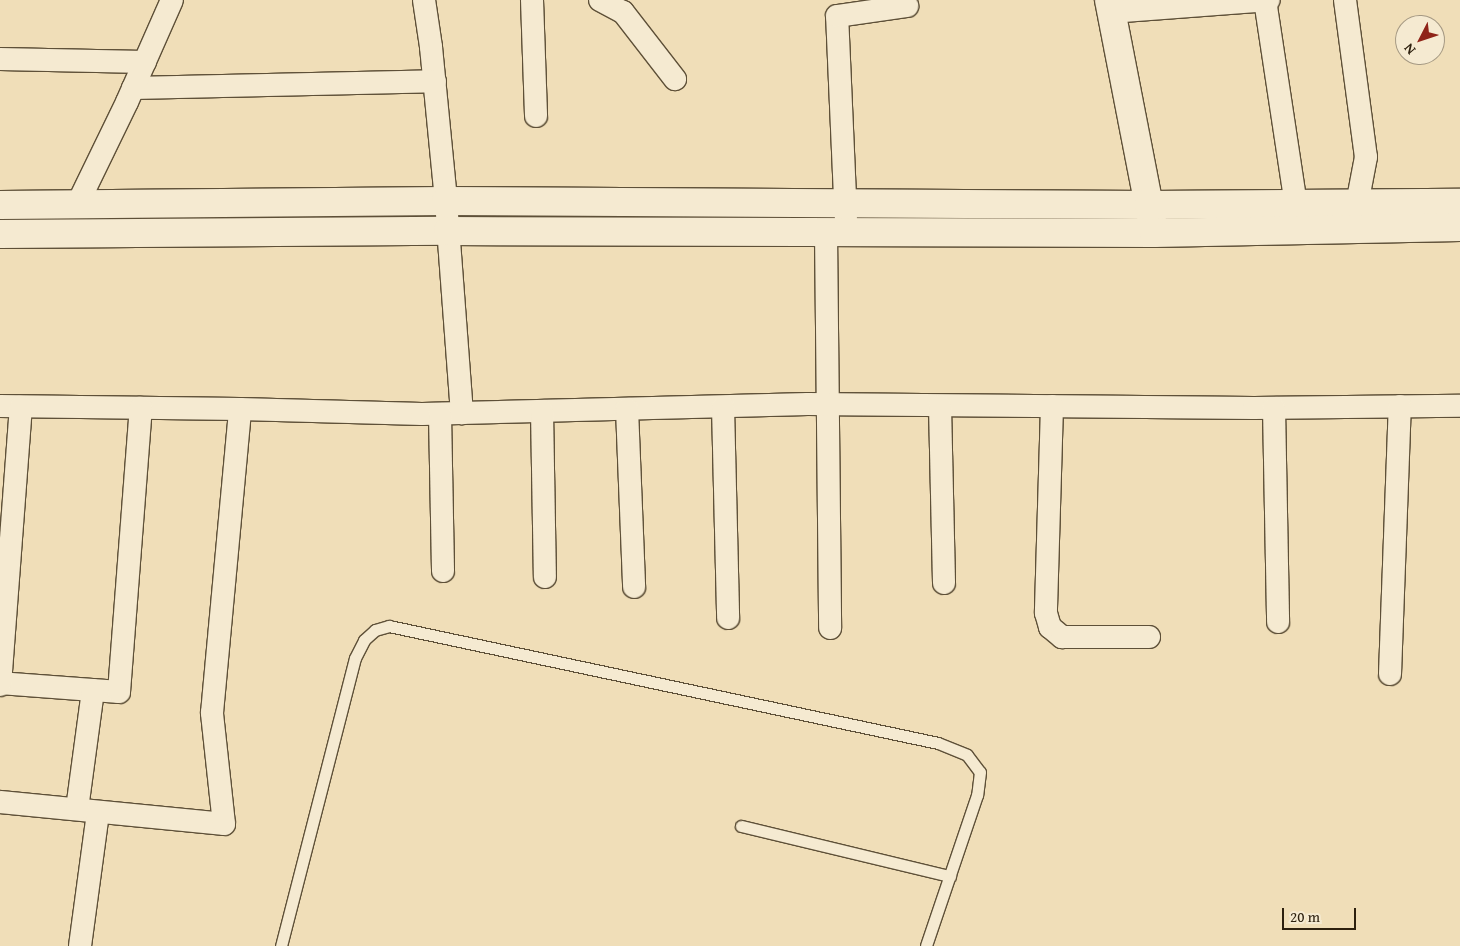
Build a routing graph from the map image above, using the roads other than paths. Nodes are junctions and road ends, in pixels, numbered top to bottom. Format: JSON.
{"nodes":[{"id":1,"x":172,"y":0,"type":"edge"},
{"id":2,"x":424,"y":0,"type":"edge"},
{"id":3,"x":532,"y":0,"type":"edge"},
{"id":4,"x":600,"y":0,"type":"edge"},
{"id":5,"x":1267,"y":0,"type":"edge"},
{"id":6,"x":1345,"y":0,"type":"edge"},
{"id":7,"x":906,"y":6,"type":"dead end"},
{"id":8,"x":1110,"y":6,"type":"edge"},
{"id":9,"x":0,"y":59,"type":"edge"},
{"id":10,"x":145,"y":62,"type":"junction"},
{"id":11,"x":675,"y":79,"type":"dead end"},
{"id":12,"x":435,"y":81,"type":"junction"},
{"id":13,"x":133,"y":88,"type":"junction"},
{"id":14,"x":536,"y":116,"type":"dead end"},
{"id":15,"x":446,"y":202,"type":"junction"},
{"id":16,"x":78,"y":203,"type":"junction"},
{"id":17,"x":845,"y":203,"type":"junction"},
{"id":18,"x":1460,"y":203,"type":"edge"},
{"id":19,"x":1296,"y":204,"type":"junction"},
{"id":20,"x":1357,"y":204,"type":"junction"},
{"id":21,"x":0,"y":205,"type":"edge"},
{"id":22,"x":1149,"y":205,"type":"junction"},
{"id":23,"x":1460,"y":227,"type":"edge"},
{"id":24,"x":448,"y":231,"type":"junction"},
{"id":25,"x":837,"y":232,"type":"junction"},
{"id":26,"x":1154,"y":233,"type":"junction"},
{"id":27,"x":0,"y":234,"type":"edge"},
{"id":28,"x":829,"y":404,"type":"junction"},
{"id":29,"x":10,"y":406,"type":"edge"},
{"id":30,"x":940,"y":406,"type":"junction"},
{"id":31,"x":1052,"y":406,"type":"junction"},
{"id":32,"x":1400,"y":406,"type":"junction"},
{"id":33,"x":1460,"y":406,"type":"edge"},
{"id":34,"x":724,"y":407,"type":"junction"},
{"id":35,"x":141,"y":408,"type":"junction"},
{"id":36,"x":1274,"y":408,"type":"junction"},
{"id":37,"x":240,"y":409,"type":"junction"},
{"id":38,"x":627,"y":409,"type":"junction"},
{"id":39,"x":542,"y":411,"type":"junction"},
{"id":40,"x":451,"y":413,"type":"junction"},
{"id":41,"x":443,"y":570,"type":"dead end"},
{"id":42,"x":545,"y":577,"type":"dead end"},
{"id":43,"x":944,"y":583,"type":"dead end"},
{"id":44,"x":634,"y":587,"type":"dead end"},
{"id":45,"x":728,"y":618,"type":"dead end"},
{"id":46,"x":1278,"y":622,"type":"dead end"},
{"id":47,"x":830,"y":628,"type":"dead end"},
{"id":48,"x":1150,"y":638,"type":"dead end"},
{"id":49,"x":1390,"y":674,"type":"dead end"},
{"id":50,"x":0,"y":684,"type":"edge"},
{"id":51,"x":93,"y":690,"type":"junction"},
{"id":52,"x":0,"y":802,"type":"edge"},
{"id":53,"x":87,"y":811,"type":"junction"},
{"id":54,"x":741,"y":826,"type":"dead end"},
{"id":55,"x":950,"y":876,"type":"junction"},
{"id":56,"x":80,"y":946,"type":"edge"},
{"id":57,"x":281,"y":946,"type":"edge"},
{"id":58,"x":926,"y":946,"type":"edge"}],
"edges":[{"from":1,"to":10,"type":"street"},
{"from":2,"to":12,"type":"street"},
{"from":3,"to":14,"type":"street"},
{"from":4,"to":11,"type":"street"},
{"from":5,"to":8,"type":"street"},
{"from":5,"to":19,"type":"street"},
{"from":6,"to":20,"type":"street"},
{"from":7,"to":17,"type":"street"},
{"from":8,"to":22,"type":"street"},
{"from":9,"to":10,"type":"street"},
{"from":10,"to":13,"type":"street"},
{"from":12,"to":13,"type":"street"},
{"from":12,"to":15,"type":"street"},
{"from":13,"to":16,"type":"street"},
{"from":15,"to":16,"type":"street"},
{"from":15,"to":17,"type":"street"},
{"from":15,"to":24,"type":"street"},
{"from":16,"to":21,"type":"street"},
{"from":17,"to":22,"type":"street"},
{"from":17,"to":25,"type":"street"},
{"from":18,"to":20,"type":"street"},
{"from":19,"to":20,"type":"street"},
{"from":19,"to":22,"type":"street"},
{"from":22,"to":26,"type":"street"},
{"from":23,"to":26,"type":"street"},
{"from":24,"to":25,"type":"street"},
{"from":24,"to":27,"type":"street"},
{"from":24,"to":40,"type":"street"},
{"from":25,"to":26,"type":"street"},
{"from":25,"to":28,"type":"street"},
{"from":28,"to":30,"type":"street"},
{"from":28,"to":34,"type":"street"},
{"from":28,"to":47,"type":"street"},
{"from":29,"to":35,"type":"street"},
{"from":29,"to":50,"type":"street"},
{"from":30,"to":31,"type":"street"},
{"from":30,"to":43,"type":"street"},
{"from":31,"to":36,"type":"street"},
{"from":31,"to":48,"type":"street"},
{"from":32,"to":33,"type":"street"},
{"from":32,"to":36,"type":"street"},
{"from":32,"to":49,"type":"street"},
{"from":34,"to":38,"type":"street"},
{"from":34,"to":45,"type":"street"},
{"from":35,"to":37,"type":"street"},
{"from":35,"to":51,"type":"street"},
{"from":36,"to":46,"type":"street"},
{"from":37,"to":40,"type":"street"},
{"from":37,"to":53,"type":"street"},
{"from":38,"to":39,"type":"street"},
{"from":38,"to":44,"type":"street"},
{"from":39,"to":40,"type":"street"},
{"from":39,"to":42,"type":"street"},
{"from":40,"to":41,"type":"street"},
{"from":50,"to":51,"type":"street"},
{"from":51,"to":53,"type":"street"},
{"from":52,"to":53,"type":"street"},
{"from":53,"to":56,"type":"street"},
{"from":54,"to":55,"type":"lane"},
{"from":55,"to":57,"type":"lane"},
{"from":55,"to":58,"type":"lane"}]}
